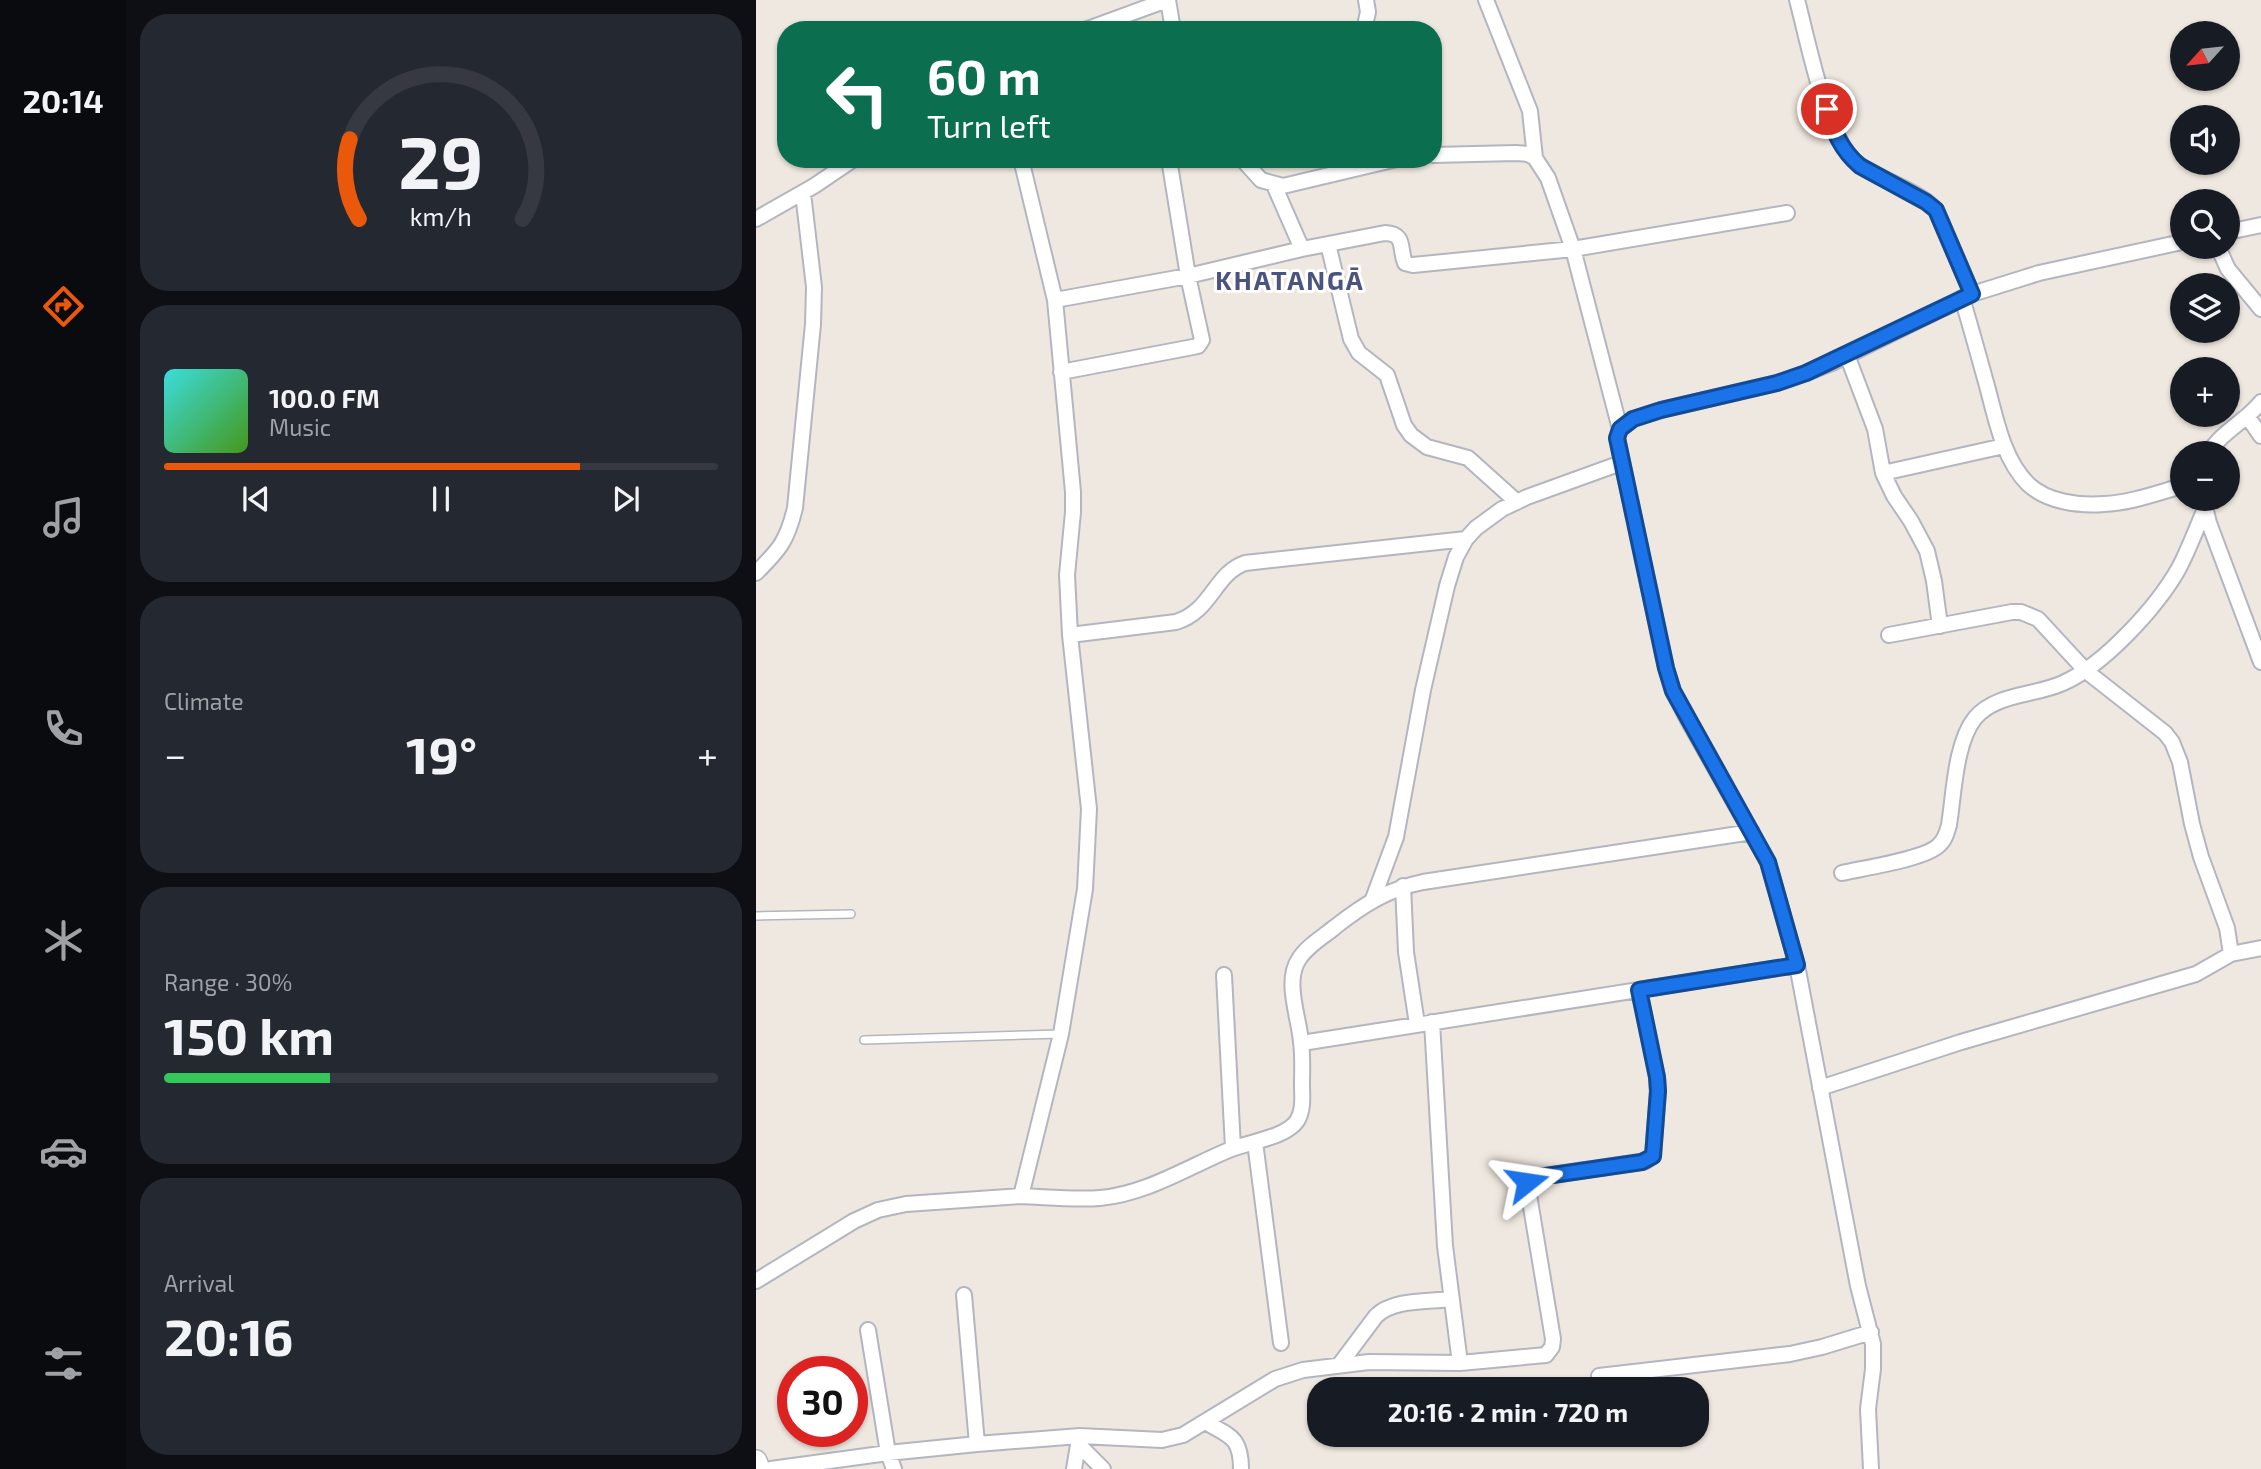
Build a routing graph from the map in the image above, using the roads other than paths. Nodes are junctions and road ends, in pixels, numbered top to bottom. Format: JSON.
{"nodes":[{"id":1,"x":1167,"y":0,"type":"edge"},
{"id":2,"x":1366,"y":0,"type":"edge"},
{"id":3,"x":1486,"y":0,"type":"edge"},
{"id":4,"x":1797,"y":0,"type":"edge"},
{"id":5,"x":1110,"y":21,"type":"edge"},
{"id":6,"x":1171,"y":21,"type":"edge"},
{"id":7,"x":1366,"y":21,"type":"edge"},
{"id":8,"x":1442,"y":154,"type":"edge"},
{"id":9,"x":1535,"y":158,"type":"junction"},
{"id":10,"x":840,"y":168,"type":"edge"},
{"id":11,"x":1023,"y":168,"type":"edge"},
{"id":12,"x":1170,"y":168,"type":"edge"},
{"id":13,"x":1250,"y":168,"type":"edge"},
{"id":14,"x":1362,"y":168,"type":"edge"},
{"id":15,"x":1273,"y":185,"type":"junction"},
{"id":16,"x":803,"y":193,"type":"junction"},
{"id":17,"x":1787,"y":213,"type":"dead end"},
{"id":18,"x":756,"y":219,"type":"edge"},
{"id":19,"x":2261,"y":225,"type":"edge"},
{"id":20,"x":2240,"y":229,"type":"edge"},
{"id":21,"x":1328,"y":244,"type":"junction"},
{"id":22,"x":2170,"y":245,"type":"edge"},
{"id":23,"x":1302,"y":249,"type":"junction"},
{"id":24,"x":1573,"y":249,"type":"junction"},
{"id":25,"x":2223,"y":259,"type":"edge"},
{"id":26,"x":1188,"y":276,"type":"junction"},
{"id":27,"x":1967,"y":296,"type":"junction"},
{"id":28,"x":1055,"y":300,"type":"junction"},
{"id":29,"x":2261,"y":309,"type":"edge"},
{"id":30,"x":1847,"y":355,"type":"junction"},
{"id":31,"x":1061,"y":372,"type":"junction"},
{"id":32,"x":2261,"y":402,"type":"edge"},
{"id":33,"x":2247,"y":416,"type":"junction"},
{"id":34,"x":1620,"y":429,"type":"junction"},
{"id":35,"x":2261,"y":436,"type":"edge"},
{"id":36,"x":2218,"y":441,"type":"edge"},
{"id":37,"x":2004,"y":446,"type":"junction"},
{"id":38,"x":1621,"y":463,"type":"junction"},
{"id":39,"x":1883,"y":473,"type":"junction"},
{"id":40,"x":2170,"y":489,"type":"edge"},
{"id":41,"x":1517,"y":502,"type":"junction"},
{"id":42,"x":2201,"y":511,"type":"edge"},
{"id":43,"x":2207,"y":511,"type":"edge"},
{"id":44,"x":1466,"y":539,"type":"junction"},
{"id":45,"x":756,"y":573,"type":"edge"},
{"id":46,"x":1940,"y":626,"type":"junction"},
{"id":47,"x":1070,"y":635,"type":"junction"},
{"id":48,"x":1889,"y":635,"type":"dead end"},
{"id":49,"x":2261,"y":662,"type":"edge"},
{"id":50,"x":2086,"y":671,"type":"junction"},
{"id":51,"x":1752,"y":832,"type":"junction"},
{"id":52,"x":1842,"y":873,"type":"dead end"},
{"id":53,"x":1403,"y":886,"type":"junction"},
{"id":54,"x":1373,"y":899,"type":"junction"},
{"id":55,"x":851,"y":914,"type":"dead end"},
{"id":56,"x":756,"y":916,"type":"edge"},
{"id":57,"x":2261,"y":948,"type":"edge"},
{"id":58,"x":2231,"y":954,"type":"junction"},
{"id":59,"x":1797,"y":965,"type":"junction"},
{"id":60,"x":1224,"y":975,"type":"dead end"},
{"id":61,"x":1639,"y":990,"type":"junction"},
{"id":62,"x":1432,"y":1022,"type":"junction"},
{"id":63,"x":1417,"y":1024,"type":"junction"},
{"id":64,"x":1061,"y":1034,"type":"junction"},
{"id":65,"x":864,"y":1040,"type":"dead end"},
{"id":66,"x":1301,"y":1043,"type":"junction"},
{"id":67,"x":1820,"y":1088,"type":"junction"},
{"id":68,"x":1255,"y":1142,"type":"junction"},
{"id":69,"x":1233,"y":1148,"type":"junction"},
{"id":70,"x":1021,"y":1196,"type":"junction"},
{"id":71,"x":756,"y":1281,"type":"edge"},
{"id":72,"x":964,"y":1295,"type":"dead end"},
{"id":73,"x":1451,"y":1299,"type":"junction"},
{"id":74,"x":868,"y":1330,"type":"dead end"},
{"id":75,"x":1871,"y":1332,"type":"junction"},
{"id":76,"x":1281,"y":1343,"type":"dead end"},
{"id":77,"x":1460,"y":1363,"type":"junction"},
{"id":78,"x":1340,"y":1364,"type":"junction"},
{"id":79,"x":1599,"y":1376,"type":"dead end"},
{"id":80,"x":1205,"y":1422,"type":"junction"},
{"id":81,"x":1079,"y":1440,"type":"junction"},
{"id":82,"x":977,"y":1444,"type":"junction"},
{"id":83,"x":888,"y":1453,"type":"junction"},
{"id":84,"x":756,"y":1461,"type":"edge"},
{"id":85,"x":804,"y":1467,"type":"edge"},
{"id":86,"x":759,"y":1469,"type":"edge"},
{"id":87,"x":771,"y":1469,"type":"edge"},
{"id":88,"x":894,"y":1469,"type":"edge"},
{"id":89,"x":1074,"y":1469,"type":"edge"},
{"id":90,"x":1103,"y":1469,"type":"edge"},
{"id":91,"x":1241,"y":1469,"type":"edge"},
{"id":92,"x":1871,"y":1469,"type":"edge"}],
"edges":[{"from":1,"to":5,"type":"street"},
{"from":1,"to":6,"type":"street"},
{"from":2,"to":7,"type":"street"},
{"from":3,"to":9,"type":"street"},
{"from":4,"to":27,"type":"street"},
{"from":8,"to":9,"type":"street"},
{"from":9,"to":24,"type":"street"},
{"from":10,"to":16,"type":"street"},
{"from":11,"to":28,"type":"street"},
{"from":12,"to":26,"type":"street"},
{"from":13,"to":15,"type":"street"},
{"from":14,"to":15,"type":"street"},
{"from":15,"to":23,"type":"street"},
{"from":16,"to":18,"type":"street"},
{"from":16,"to":45,"type":"street"},
{"from":17,"to":24,"type":"street"},
{"from":19,"to":20,"type":"street"},
{"from":21,"to":23,"type":"street"},
{"from":21,"to":24,"type":"street"},
{"from":21,"to":41,"type":"street"},
{"from":22,"to":27,"type":"street"},
{"from":23,"to":26,"type":"street"},
{"from":24,"to":34,"type":"street"},
{"from":25,"to":29,"type":"street"},
{"from":26,"to":28,"type":"street"},
{"from":26,"to":31,"type":"street"},
{"from":27,"to":30,"type":"street"},
{"from":27,"to":37,"type":"street"},
{"from":28,"to":31,"type":"street"},
{"from":30,"to":34,"type":"street"},
{"from":30,"to":39,"type":"street"},
{"from":31,"to":47,"type":"street"},
{"from":32,"to":33,"type":"street"},
{"from":33,"to":35,"type":"street"},
{"from":33,"to":36,"type":"street"},
{"from":34,"to":38,"type":"street"},
{"from":37,"to":39,"type":"street"},
{"from":37,"to":40,"type":"street"},
{"from":38,"to":41,"type":"street"},
{"from":38,"to":51,"type":"street"},
{"from":39,"to":46,"type":"street"},
{"from":41,"to":44,"type":"street"},
{"from":42,"to":50,"type":"street"},
{"from":43,"to":49,"type":"street"},
{"from":44,"to":47,"type":"street"},
{"from":44,"to":54,"type":"street"},
{"from":46,"to":48,"type":"street"},
{"from":46,"to":50,"type":"street"},
{"from":47,"to":64,"type":"street"},
{"from":50,"to":52,"type":"street"},
{"from":50,"to":58,"type":"street"},
{"from":51,"to":53,"type":"street"},
{"from":51,"to":59,"type":"street"},
{"from":53,"to":54,"type":"street"},
{"from":53,"to":63,"type":"street"},
{"from":54,"to":66,"type":"street"},
{"from":55,"to":56,"type":"lane"},
{"from":57,"to":58,"type":"street"},
{"from":58,"to":67,"type":"street"},
{"from":59,"to":61,"type":"street"},
{"from":59,"to":67,"type":"street"},
{"from":60,"to":69,"type":"street"},
{"from":61,"to":62,"type":"street"},
{"from":61,"to":77,"type":"street"},
{"from":62,"to":63,"type":"street"},
{"from":62,"to":73,"type":"street"},
{"from":63,"to":66,"type":"street"},
{"from":64,"to":65,"type":"lane"},
{"from":64,"to":70,"type":"street"},
{"from":66,"to":68,"type":"street"},
{"from":67,"to":75,"type":"street"},
{"from":68,"to":69,"type":"street"},
{"from":68,"to":76,"type":"street"},
{"from":69,"to":70,"type":"street"},
{"from":70,"to":71,"type":"street"},
{"from":72,"to":82,"type":"street"},
{"from":73,"to":77,"type":"street"},
{"from":73,"to":78,"type":"street"},
{"from":74,"to":83,"type":"street"},
{"from":75,"to":79,"type":"street"},
{"from":75,"to":92,"type":"street"},
{"from":77,"to":78,"type":"street"},
{"from":78,"to":80,"type":"street"},
{"from":80,"to":81,"type":"street"},
{"from":80,"to":91,"type":"street"},
{"from":81,"to":82,"type":"street"},
{"from":81,"to":89,"type":"street"},
{"from":81,"to":90,"type":"street"},
{"from":82,"to":83,"type":"street"},
{"from":83,"to":85,"type":"street"},
{"from":83,"to":88,"type":"street"},
{"from":84,"to":86,"type":"main road"},
{"from":85,"to":87,"type":"street"}]}
